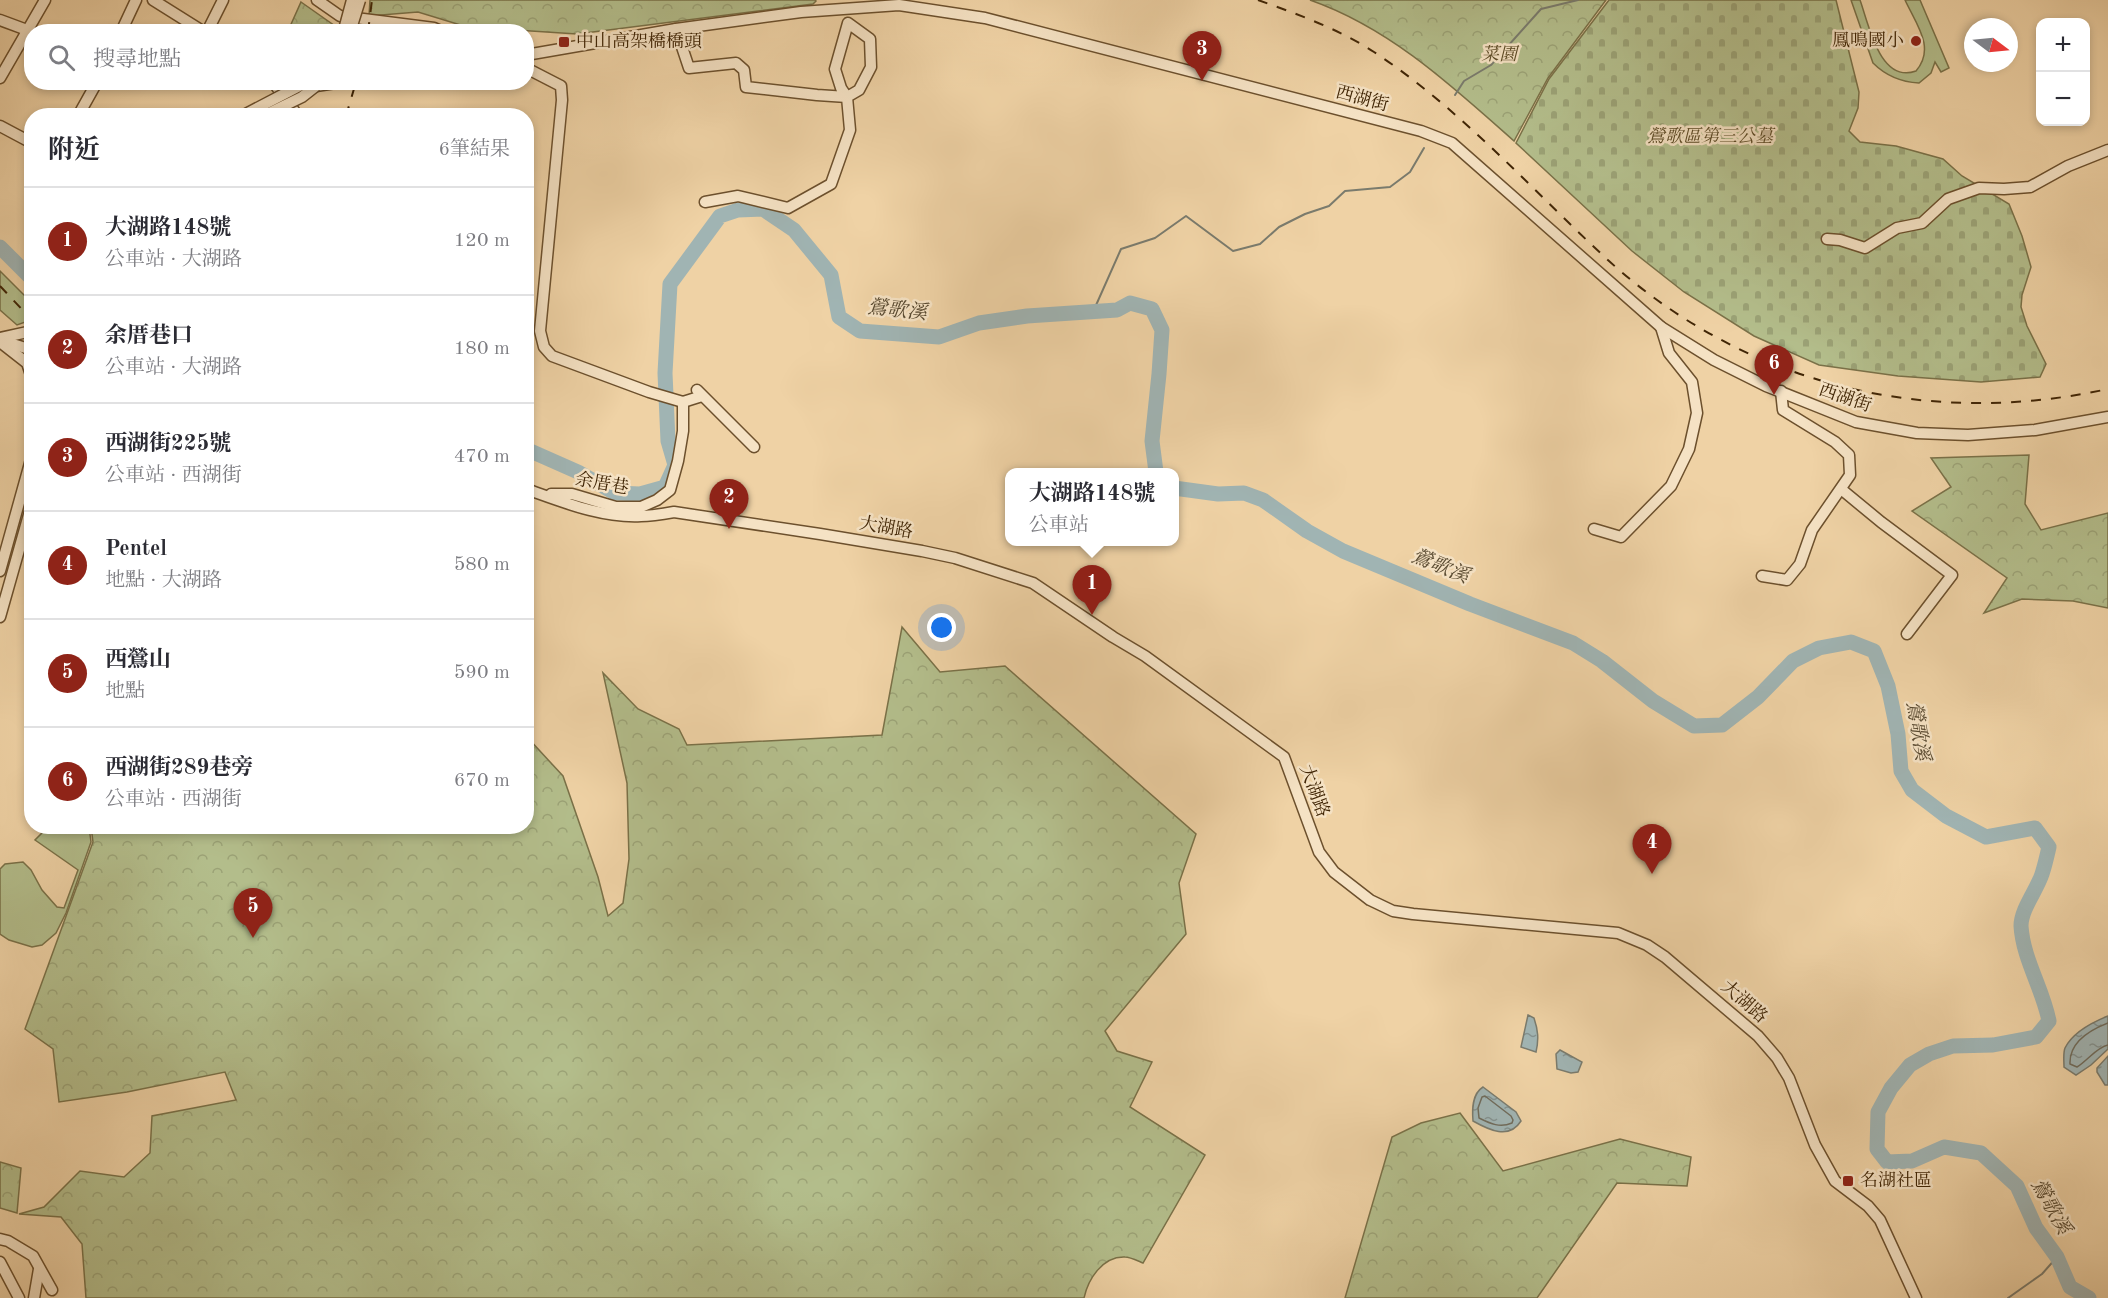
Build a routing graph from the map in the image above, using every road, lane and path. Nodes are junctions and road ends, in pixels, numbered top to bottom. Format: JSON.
{"nodes":[{"id":1,"x":45,"y":0,"type":"edge"},
{"id":2,"x":136,"y":0,"type":"edge"},
{"id":3,"x":153,"y":0,"type":"edge"},
{"id":4,"x":223,"y":0,"type":"edge"},
{"id":5,"x":317,"y":0,"type":"edge"},
{"id":6,"x":352,"y":0,"type":"edge"},
{"id":7,"x":360,"y":0,"type":"edge"},
{"id":8,"x":0,"y":20,"type":"edge"},
{"id":9,"x":31,"y":24,"type":"edge"},
{"id":10,"x":125,"y":24,"type":"edge"},
{"id":11,"x":193,"y":24,"type":"edge"},
{"id":12,"x":210,"y":24,"type":"edge"},
{"id":13,"x":344,"y":24,"type":"edge"},
{"id":14,"x":352,"y":24,"type":"edge"},
{"id":15,"x":403,"y":24,"type":"edge"},
{"id":16,"x":24,"y":29,"type":"edge"},
{"id":17,"x":676,"y":29,"type":"junction"},
{"id":18,"x":24,"y":35,"type":"edge"},
{"id":19,"x":534,"y":54,"type":"edge"},
{"id":20,"x":534,"y":72,"type":"edge"},
{"id":21,"x":0,"y":78,"type":"edge"},
{"id":22,"x":93,"y":90,"type":"edge"},
{"id":23,"x":279,"y":90,"type":"edge"},
{"id":24,"x":297,"y":90,"type":"edge"},
{"id":25,"x":307,"y":90,"type":"edge"},
{"id":26,"x":846,"y":96,"type":"junction"},
{"id":27,"x":82,"y":108,"type":"edge"},
{"id":28,"x":259,"y":108,"type":"edge"},
{"id":29,"x":279,"y":108,"type":"edge"},
{"id":30,"x":292,"y":108,"type":"edge"},
{"id":31,"x":0,"y":126,"type":"edge"},
{"id":32,"x":24,"y":140,"type":"edge"},
{"id":33,"x":2108,"y":150,"type":"edge"},
{"id":34,"x":705,"y":202,"type":"dead end"},
{"id":35,"x":1827,"y":240,"type":"dead end"},
{"id":36,"x":1661,"y":327,"type":"junction"},
{"id":37,"x":24,"y":333,"type":"edge"},
{"id":38,"x":0,"y":340,"type":"edge"},
{"id":39,"x":24,"y":348,"type":"edge"},
{"id":40,"x":24,"y":360,"type":"edge"},
{"id":41,"x":1781,"y":392,"type":"junction"},
{"id":42,"x":683,"y":402,"type":"junction"},
{"id":43,"x":2108,"y":417,"type":"edge"},
{"id":44,"x":754,"y":447,"type":"dead end"},
{"id":45,"x":24,"y":485,"type":"edge"},
{"id":46,"x":1841,"y":489,"type":"junction"},
{"id":47,"x":534,"y":492,"type":"edge"},
{"id":48,"x":542,"y":494,"type":"junction"},
{"id":49,"x":1594,"y":529,"type":"dead end"},
{"id":50,"x":24,"y":532,"type":"edge"},
{"id":51,"x":0,"y":571,"type":"edge"},
{"id":52,"x":1762,"y":576,"type":"dead end"},
{"id":53,"x":0,"y":617,"type":"edge"},
{"id":54,"x":1907,"y":634,"type":"dead end"},
{"id":55,"x":0,"y":1239,"type":"edge"},
{"id":56,"x":0,"y":1262,"type":"edge"},
{"id":57,"x":39,"y":1269,"type":"junction"},
{"id":58,"x":52,"y":1290,"type":"dead end"},
{"id":59,"x":19,"y":1298,"type":"edge"},
{"id":60,"x":34,"y":1298,"type":"edge"},
{"id":61,"x":1916,"y":1298,"type":"edge"}],
"edges":[{"from":1,"to":9,"type":"street"},
{"from":2,"to":10,"type":"street"},
{"from":3,"to":11,"type":"street"},
{"from":4,"to":12,"type":"street"},
{"from":5,"to":15,"type":"street"},
{"from":6,"to":13,"type":"street","bridge":true},
{"from":7,"to":14,"type":"street","bridge":true},
{"from":8,"to":16,"type":"street"},
{"from":17,"to":19,"type":"street","name":"西湖街"},
{"from":17,"to":26,"type":"street"},
{"from":17,"to":36,"type":"street","name":"西湖街"},
{"from":18,"to":21,"type":"street"},
{"from":20,"to":42,"type":"street"},
{"from":22,"to":27,"type":"street"},
{"from":23,"to":30,"type":"street"},
{"from":24,"to":28,"type":"street","bridge":true},
{"from":25,"to":29,"type":"street","bridge":true},
{"from":26,"to":26,"type":"street"},
{"from":26,"to":34,"type":"street"},
{"from":31,"to":32,"type":"street"},
{"from":33,"to":35,"type":"street"},
{"from":36,"to":41,"type":"street","name":"西湖街"},
{"from":36,"to":49,"type":"street"},
{"from":37,"to":38,"type":"street"},
{"from":38,"to":39,"type":"street"},
{"from":38,"to":40,"type":"street"},
{"from":41,"to":43,"type":"street","name":"西湖街"},
{"from":41,"to":46,"type":"street"},
{"from":42,"to":44,"type":"street"},
{"from":42,"to":48,"type":"street","name":"余厝巷"},
{"from":45,"to":51,"type":"street"},
{"from":46,"to":52,"type":"street"},
{"from":46,"to":54,"type":"street"},
{"from":47,"to":48,"type":"street","name":"大湖路"},
{"from":48,"to":61,"type":"street","name":"大湖路"},
{"from":50,"to":53,"type":"street"},
{"from":55,"to":57,"type":"street"},
{"from":56,"to":59,"type":"street"},
{"from":57,"to":58,"type":"street"},
{"from":57,"to":60,"type":"street"}]}
